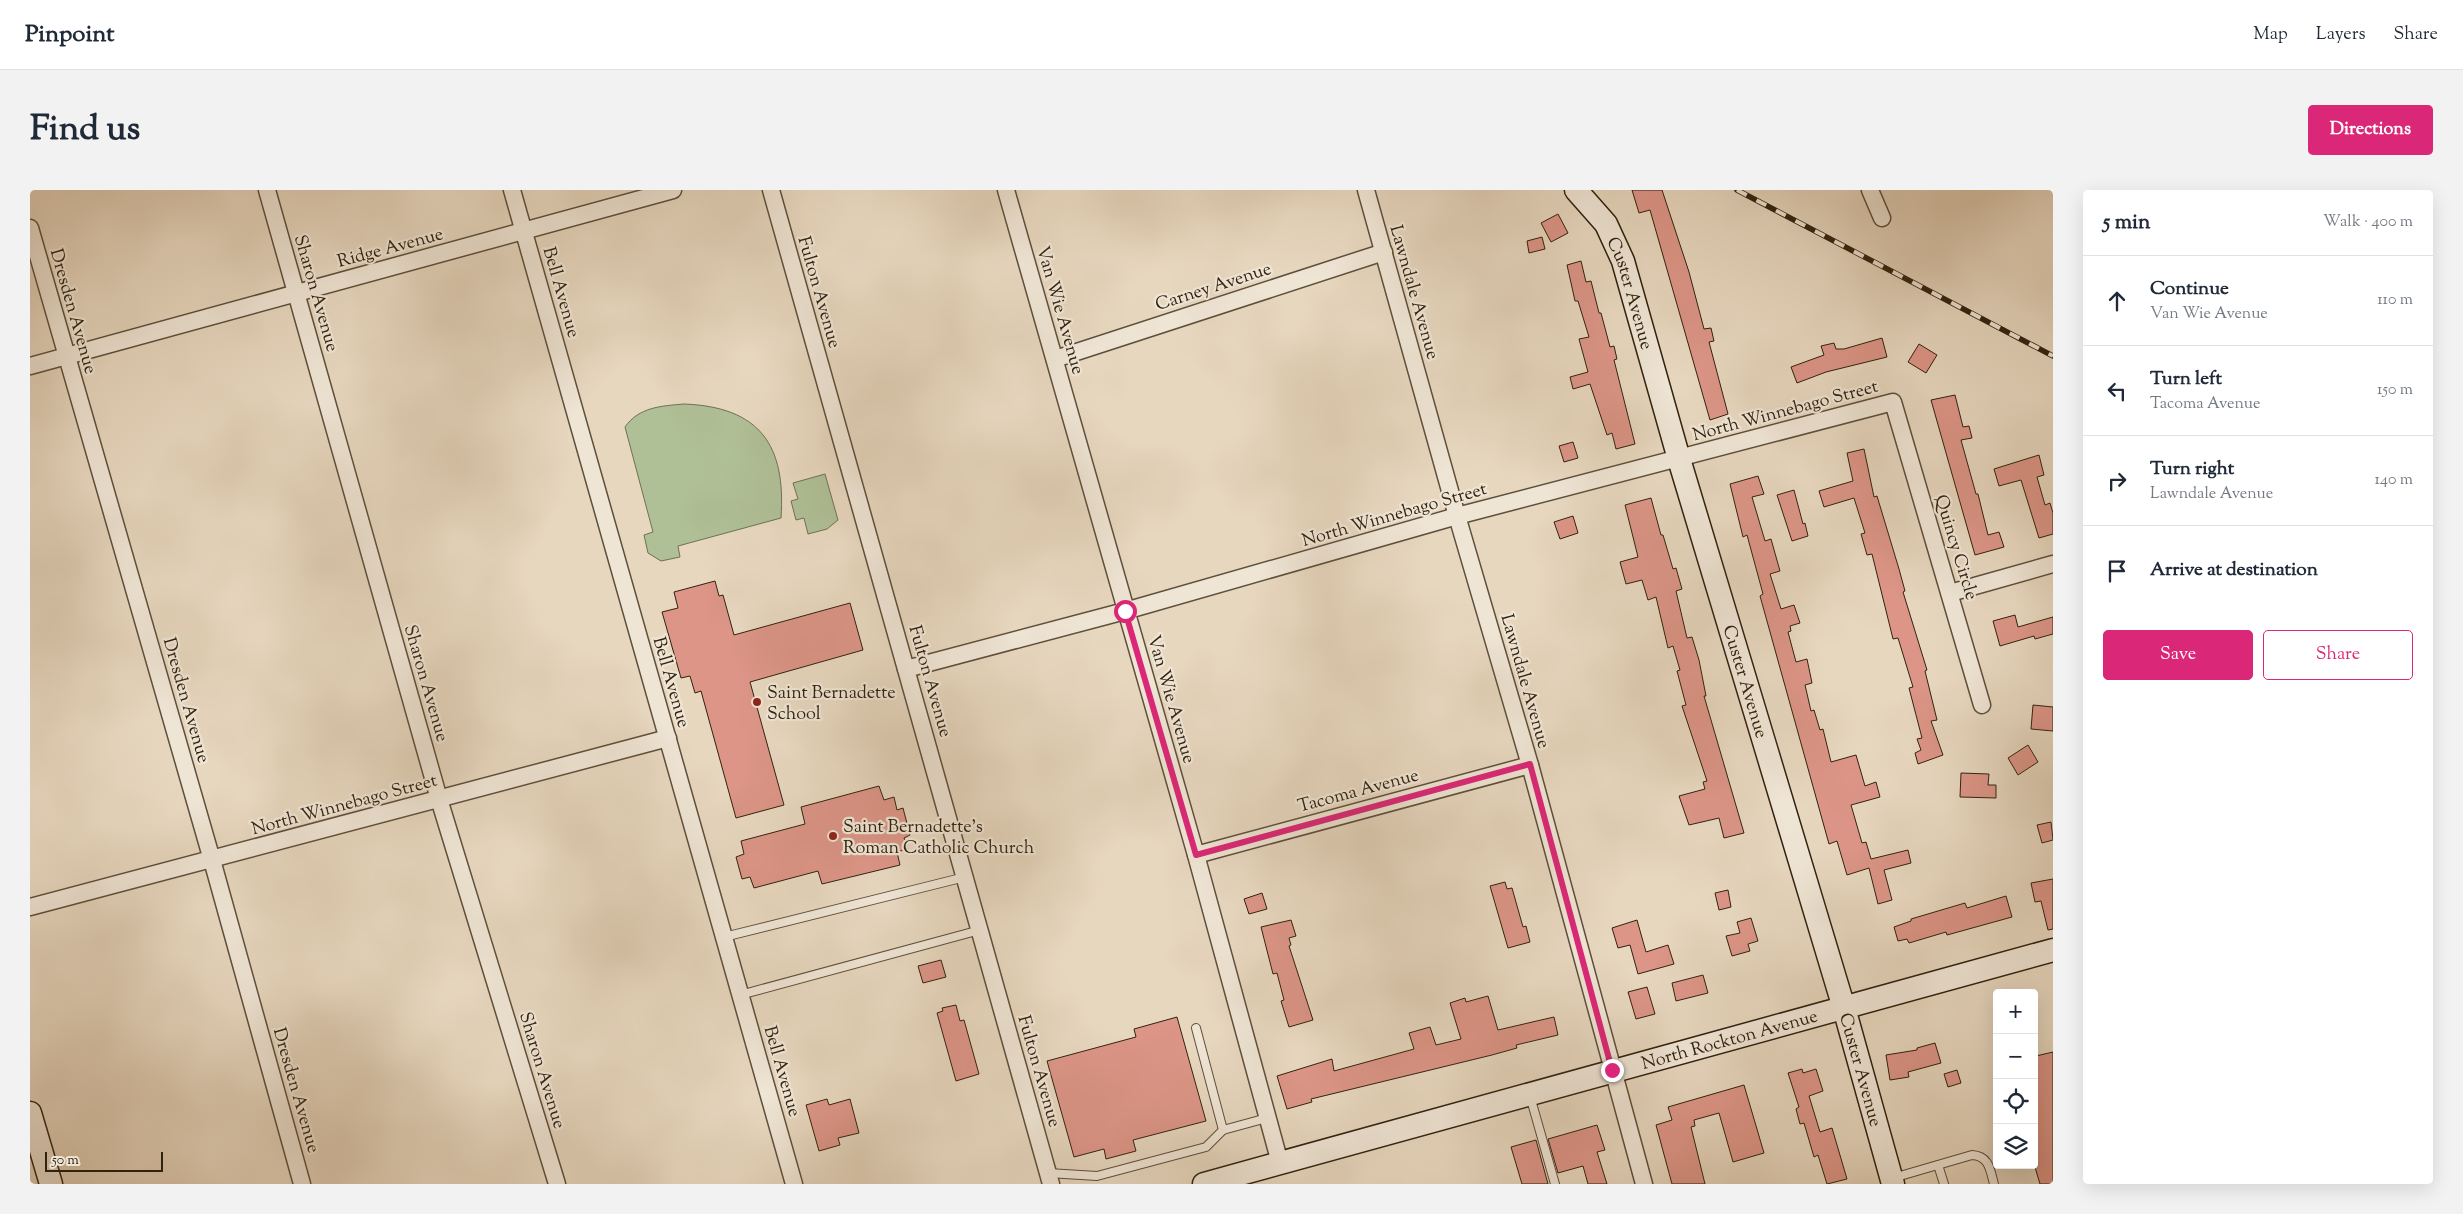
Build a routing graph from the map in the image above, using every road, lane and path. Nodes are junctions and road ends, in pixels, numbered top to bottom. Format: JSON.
{"nodes":[{"id":1,"x":267,"y":190,"type":"edge"},
{"id":2,"x":512,"y":190,"type":"edge"},
{"id":3,"x":673,"y":190,"type":"edge"},
{"id":4,"x":771,"y":190,"type":"edge"},
{"id":5,"x":1006,"y":190,"type":"edge"},
{"id":6,"x":1366,"y":190,"type":"edge"},
{"id":7,"x":1576,"y":190,"type":"edge"},
{"id":8,"x":1870,"y":190,"type":"edge"},
{"id":9,"x":1882,"y":218,"type":"dead end"},
{"id":10,"x":30,"y":228,"type":"edge"},
{"id":11,"x":524,"y":231,"type":"junction"},
{"id":12,"x":1384,"y":252,"type":"junction"},
{"id":13,"x":297,"y":293,"type":"junction"},
{"id":14,"x":66,"y":356,"type":"junction"},
{"id":15,"x":1055,"y":358,"type":"junction"},
{"id":16,"x":30,"y":366,"type":"edge"},
{"id":17,"x":1893,"y":402,"type":"joint"},
{"id":18,"x":1678,"y":460,"type":"junction"},
{"id":19,"x":1456,"y":516,"type":"junction"},
{"id":20,"x":2053,"y":564,"type":"edge"},
{"id":21,"x":1950,"y":593,"type":"junction"},
{"id":22,"x":1125,"y":611,"type":"junction"},
{"id":23,"x":906,"y":669,"type":"junction"},
{"id":24,"x":1982,"y":705,"type":"dead end"},
{"id":25,"x":668,"y":738,"type":"junction"},
{"id":26,"x":1530,"y":764,"type":"junction"},
{"id":27,"x":439,"y":799,"type":"junction"},
{"id":28,"x":1196,"y":855,"type":"junction"},
{"id":29,"x":212,"y":860,"type":"junction"},
{"id":30,"x":965,"y":877,"type":"junction"},
{"id":31,"x":30,"y":907,"type":"edge"},
{"id":32,"x":980,"y":930,"type":"junction"},
{"id":33,"x":724,"y":937,"type":"junction"},
{"id":34,"x":2053,"y":950,"type":"edge"},
{"id":35,"x":740,"y":995,"type":"junction"},
{"id":36,"x":1844,"y":1008,"type":"junction"},
{"id":37,"x":1196,"y":1028,"type":"dead end"},
{"id":38,"x":1612,"y":1070,"type":"junction"},
{"id":39,"x":1530,"y":1094,"type":"junction"},
{"id":40,"x":30,"y":1113,"type":"edge"},
{"id":41,"x":1268,"y":1118,"type":"junction"},
{"id":42,"x":1224,"y":1130,"type":"junction"},
{"id":43,"x":1280,"y":1163,"type":"junction"},
{"id":44,"x":1938,"y":1165,"type":"junction"},
{"id":45,"x":1050,"y":1179,"type":"edge"},
{"id":46,"x":1892,"y":1181,"type":"edge"},
{"id":47,"x":51,"y":1184,"type":"edge"},
{"id":48,"x":302,"y":1184,"type":"edge"},
{"id":49,"x":557,"y":1184,"type":"edge"},
{"id":50,"x":794,"y":1184,"type":"edge"},
{"id":51,"x":1204,"y":1184,"type":"edge"},
{"id":52,"x":1555,"y":1184,"type":"edge"},
{"id":53,"x":1644,"y":1184,"type":"edge"},
{"id":54,"x":1944,"y":1184,"type":"edge"},
{"id":55,"x":1994,"y":1184,"type":"edge"}],
"edges":[{"from":1,"to":13,"type":"street","name":"Sharon Avenue"},
{"from":2,"to":11,"type":"street","name":"Bell Avenue"},
{"from":3,"to":11,"type":"street","name":"Ridge Avenue"},
{"from":4,"to":23,"type":"street","name":"Fulton Avenue"},
{"from":5,"to":15,"type":"street","name":"Van Wie Avenue"},
{"from":6,"to":12,"type":"street","name":"Lawndale Avenue"},
{"from":7,"to":18,"type":"street","name":"Custer Avenue"},
{"from":8,"to":9,"type":"street"},
{"from":10,"to":14,"type":"street","name":"Dresden Avenue"},
{"from":11,"to":13,"type":"street","name":"Ridge Avenue"},
{"from":11,"to":25,"type":"street","name":"Bell Avenue"},
{"from":12,"to":15,"type":"street","name":"Carney Avenue"},
{"from":12,"to":19,"type":"street","name":"Lawndale Avenue"},
{"from":13,"to":14,"type":"street","name":"Ridge Avenue"},
{"from":13,"to":27,"type":"street","name":"Sharon Avenue"},
{"from":14,"to":16,"type":"street","name":"Ridge Avenue"},
{"from":14,"to":29,"type":"street","name":"Dresden Avenue"},
{"from":15,"to":22,"type":"street","name":"Van Wie Avenue"},
{"from":17,"to":18,"type":"street","name":"North Winnebago Street"},
{"from":17,"to":21,"type":"street","name":"Quincy Circle"},
{"from":18,"to":19,"type":"street","name":"North Winnebago Street"},
{"from":18,"to":36,"type":"street","name":"Custer Avenue"},
{"from":19,"to":22,"type":"street","name":"North Winnebago Street"},
{"from":19,"to":26,"type":"street","name":"Lawndale Avenue"},
{"from":20,"to":21,"type":"street"},
{"from":21,"to":24,"type":"street","name":"Quincy Circle"},
{"from":22,"to":23,"type":"street","name":"North Winnebago Street"},
{"from":22,"to":28,"type":"street","name":"Van Wie Avenue"},
{"from":23,"to":30,"type":"street","name":"Fulton Avenue"},
{"from":25,"to":27,"type":"street","name":"North Winnebago Street"},
{"from":25,"to":33,"type":"street","name":"Bell Avenue"},
{"from":26,"to":28,"type":"street","name":"Tacoma Avenue"},
{"from":26,"to":38,"type":"street","name":"Lawndale Avenue"},
{"from":27,"to":29,"type":"street","name":"North Winnebago Street"},
{"from":27,"to":49,"type":"street","name":"Sharon Avenue"},
{"from":28,"to":41,"type":"street","name":"Van Wie Avenue"},
{"from":29,"to":31,"type":"street","name":"North Winnebago Street"},
{"from":29,"to":48,"type":"street","name":"Dresden Avenue"},
{"from":30,"to":32,"type":"street","name":"Fulton Avenue"},
{"from":30,"to":33,"type":"lane"},
{"from":32,"to":35,"type":"lane"},
{"from":32,"to":45,"type":"street","name":"Fulton Avenue"},
{"from":33,"to":35,"type":"street","name":"Bell Avenue"},
{"from":34,"to":36,"type":"street","name":"North Rockton Avenue"},
{"from":35,"to":50,"type":"street","name":"Bell Avenue"},
{"from":36,"to":38,"type":"street","name":"North Rockton Avenue"},
{"from":36,"to":46,"type":"street","name":"Custer Avenue"},
{"from":37,"to":42,"type":"lane"},
{"from":38,"to":39,"type":"street","name":"North Rockton Avenue"},
{"from":38,"to":53,"type":"street","name":"Lawndale Avenue"},
{"from":39,"to":43,"type":"street","name":"North Rockton Avenue"},
{"from":39,"to":52,"type":"lane"},
{"from":40,"to":47,"type":"street"},
{"from":41,"to":42,"type":"lane"},
{"from":41,"to":43,"type":"street","name":"Van Wie Avenue"},
{"from":42,"to":45,"type":"lane"},
{"from":43,"to":51,"type":"street","name":"North Rockton Avenue"},
{"from":44,"to":46,"type":"lane"},
{"from":44,"to":54,"type":"lane"},
{"from":44,"to":55,"type":"lane"}]}
